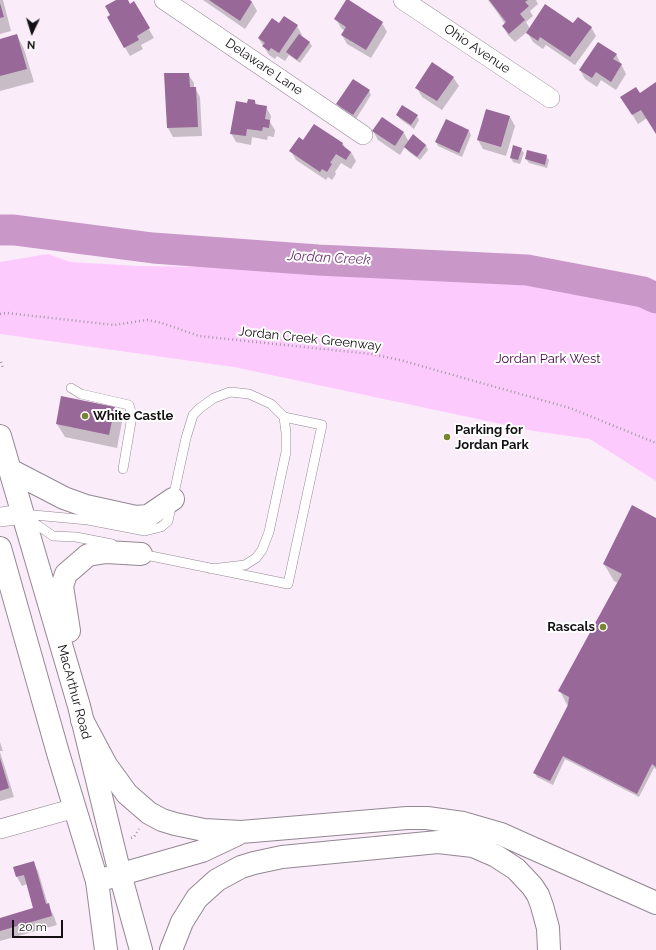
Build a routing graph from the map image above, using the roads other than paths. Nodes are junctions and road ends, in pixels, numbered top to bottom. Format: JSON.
{"nodes":[{"id":1,"x":164,"y":0,"type":"edge"},
{"id":2,"x":403,"y":0,"type":"edge"},
{"id":3,"x":550,"y":98,"type":"dead end"},
{"id":4,"x":363,"y":135,"type":"dead end"},
{"id":5,"x":71,"y":388,"type":"dead end"},
{"id":6,"x":284,"y":417,"type":"junction"},
{"id":7,"x":0,"y":436,"type":"edge"},
{"id":8,"x":123,"y":469,"type":"dead end"},
{"id":9,"x":10,"y":470,"type":"junction"},
{"id":10,"x":174,"y":500,"type":"junction"},
{"id":11,"x":23,"y":514,"type":"junction"},
{"id":12,"x":0,"y":517,"type":"edge"},
{"id":13,"x":0,"y":548,"type":"edge"},
{"id":14,"x":141,"y":554,"type":"junction"},
{"id":15,"x":211,"y":569,"type":"junction"},
{"id":16,"x":80,"y":713,"type":"junction"},
{"id":17,"x":75,"y":808,"type":"junction"},
{"id":18,"x":0,"y":829,"type":"edge"},
{"id":19,"x":241,"y":832,"type":"junction"},
{"id":20,"x":120,"y":874,"type":"junction"},
{"id":21,"x":97,"y":881,"type":"junction"},
{"id":22,"x":656,"y":902,"type":"edge"},
{"id":23,"x":106,"y":950,"type":"edge"},
{"id":24,"x":141,"y":950,"type":"edge"},
{"id":25,"x":171,"y":950,"type":"edge"},
{"id":26,"x":550,"y":950,"type":"edge"}],
"edges":[{"from":1,"to":4,"type":"street","name":"Delaware Lane"},
{"from":2,"to":3,"type":"street","name":"Ohio Avenue"},
{"from":5,"to":8,"type":"lane"},
{"from":6,"to":10,"type":"lane"},
{"from":6,"to":15,"type":"lane"},
{"from":6,"to":15,"type":"lane"},
{"from":7,"to":9,"type":"main road","name":"MacArthur Road"},
{"from":9,"to":10,"type":"main road"},
{"from":9,"to":11,"type":"main road","name":"MacArthur Road"},
{"from":10,"to":11,"type":"lane"},
{"from":11,"to":12,"type":"street"},
{"from":11,"to":14,"type":"lane"},
{"from":11,"to":16,"type":"main road","name":"MacArthur Road"},
{"from":13,"to":17,"type":"main road"},
{"from":14,"to":15,"type":"lane"},
{"from":14,"to":16,"type":"main road"},
{"from":16,"to":19,"type":"main road"},
{"from":16,"to":20,"type":"main road","name":"MacArthur Road"},
{"from":17,"to":18,"type":"street"},
{"from":17,"to":21,"type":"main road"},
{"from":19,"to":20,"type":"main road"},
{"from":19,"to":22,"type":"main road"},
{"from":20,"to":21,"type":"main road"},
{"from":20,"to":24,"type":"main road","name":"MacArthur Road"},
{"from":21,"to":23,"type":"main road"},
{"from":25,"to":26,"type":"main road"}]}
